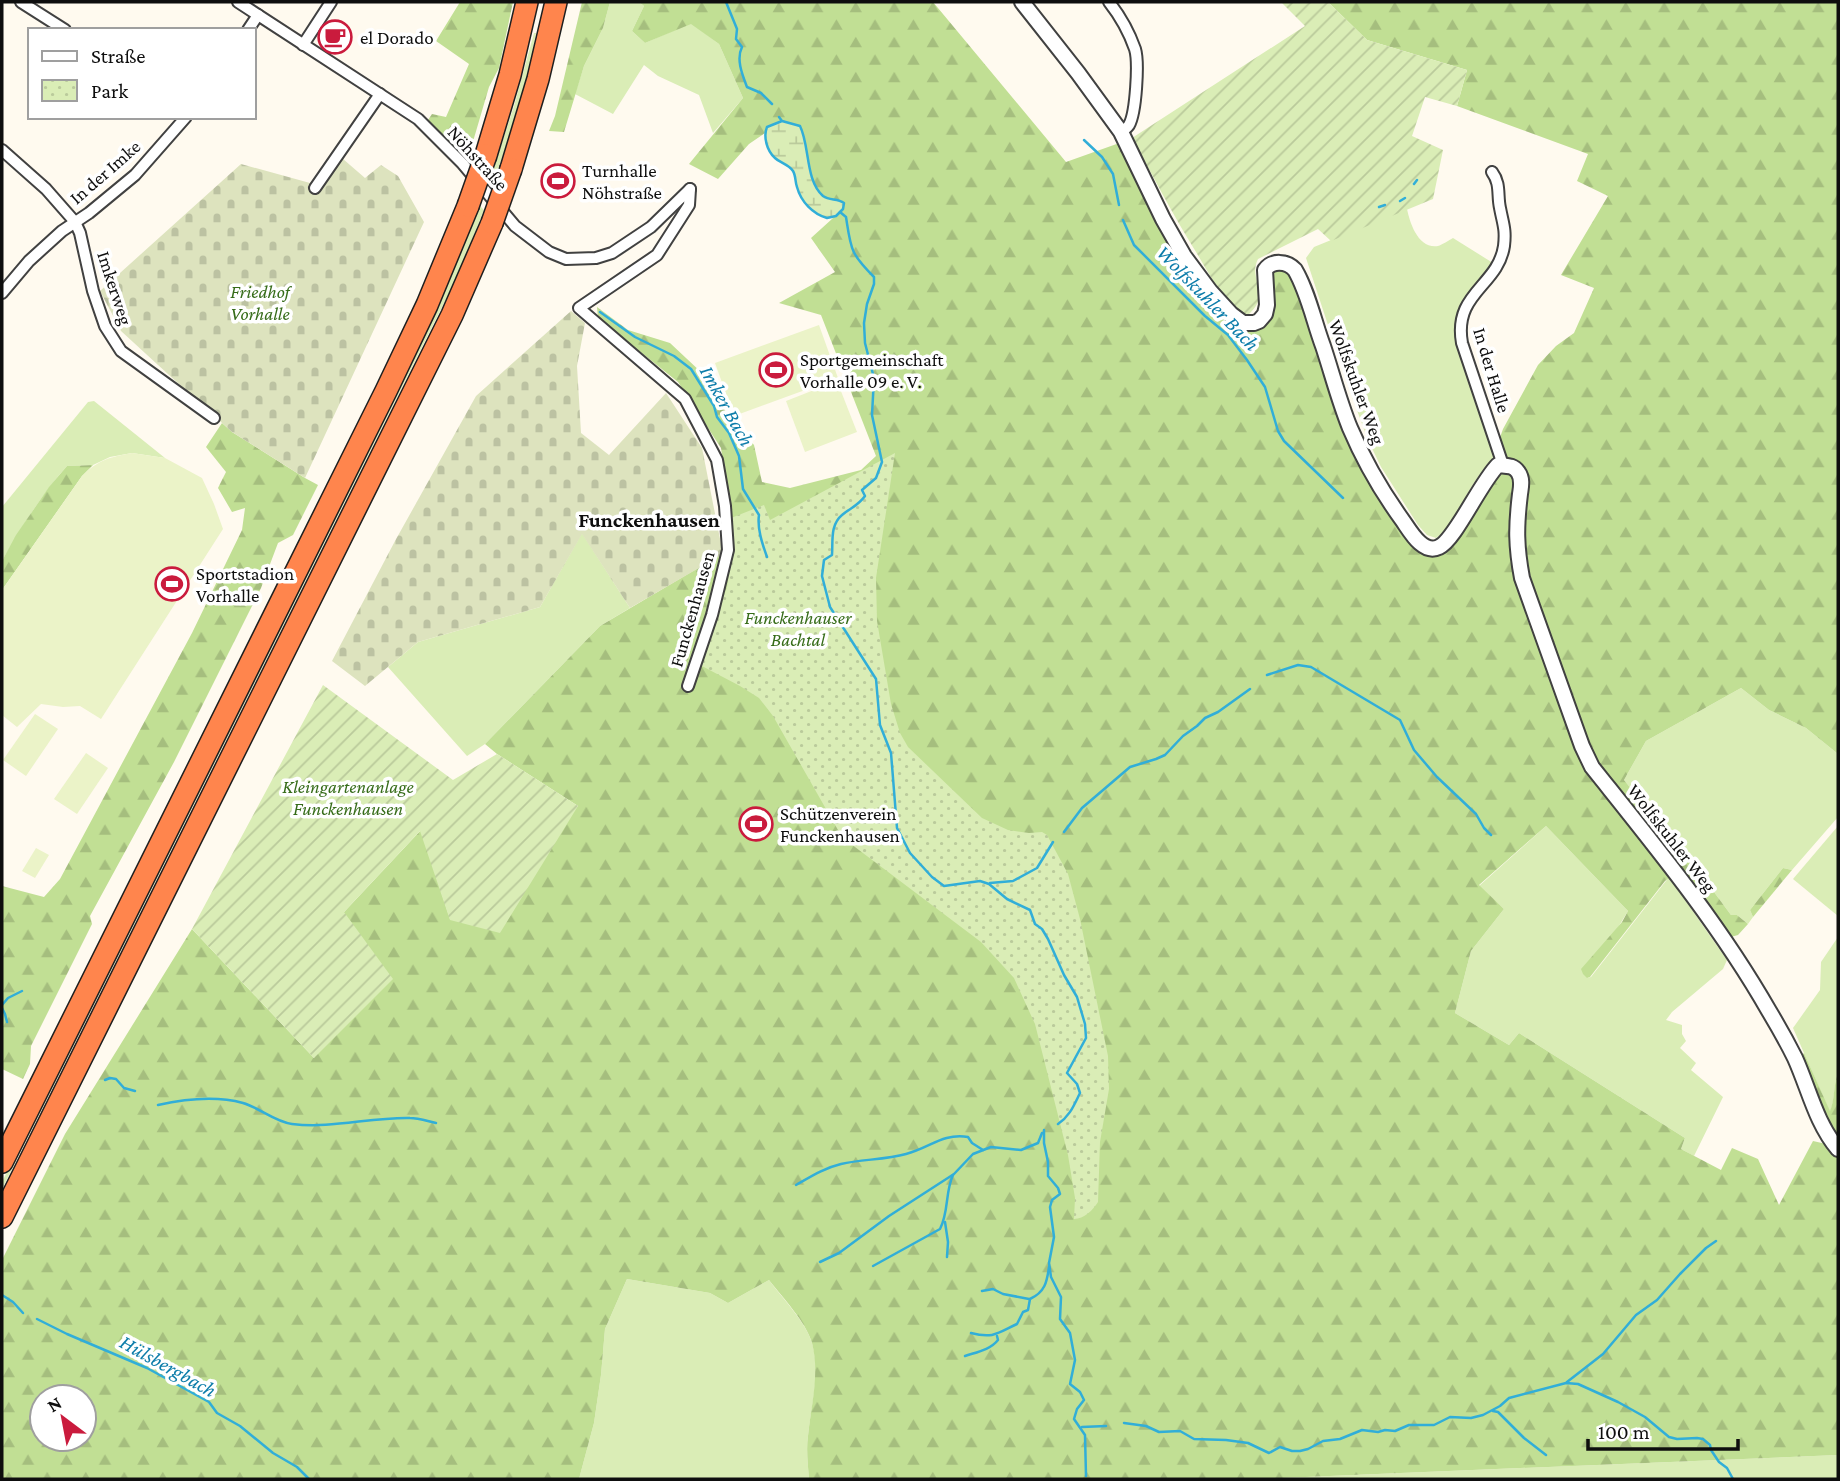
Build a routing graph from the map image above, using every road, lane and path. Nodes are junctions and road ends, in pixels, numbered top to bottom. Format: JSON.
{"nodes":[{"id":1,"x":20,"y":2,"type":"edge"},
{"id":2,"x":238,"y":2,"type":"edge"},
{"id":3,"x":331,"y":2,"type":"edge"},
{"id":4,"x":527,"y":2,"type":"edge"},
{"id":5,"x":556,"y":2,"type":"edge"},
{"id":6,"x":1022,"y":2,"type":"edge"},
{"id":7,"x":1109,"y":2,"type":"edge"},
{"id":8,"x":258,"y":15,"type":"junction"},
{"id":9,"x":62,"y":28,"type":"edge"},
{"id":10,"x":249,"y":28,"type":"edge"},
{"id":11,"x":303,"y":45,"type":"junction"},
{"id":12,"x":380,"y":94,"type":"junction"},
{"id":13,"x":179,"y":120,"type":"edge"},
{"id":14,"x":1121,"y":132,"type":"junction"},
{"id":15,"x":2,"y":149,"type":"edge"},
{"id":16,"x":1492,"y":172,"type":"dead end"},
{"id":17,"x":315,"y":188,"type":"dead end"},
{"id":18,"x":690,"y":188,"type":"joint"},
{"id":19,"x":75,"y":222,"type":"junction"},
{"id":20,"x":2,"y":293,"type":"edge"},
{"id":21,"x":214,"y":418,"type":"dead end"},
{"id":22,"x":1503,"y":466,"type":"junction"},
{"id":23,"x":688,"y":686,"type":"dead end"},
{"id":24,"x":1838,"y":1149,"type":"edge"},
{"id":25,"x":2,"y":1162,"type":"edge"},
{"id":26,"x":2,"y":1217,"type":"edge"}],
"edges":[{"from":1,"to":9,"type":"street"},
{"from":2,"to":8,"type":"street","name":"Nöhstraße"},
{"from":3,"to":11,"type":"street"},
{"from":4,"to":25,"type":"highway","bridge":true},
{"from":5,"to":26,"type":"highway","bridge":true},
{"from":6,"to":14,"type":"street","name":"Wolfskuhler Weg"},
{"from":7,"to":14,"type":"street"},
{"from":8,"to":10,"type":"street"},
{"from":8,"to":11,"type":"street","name":"Nöhstraße"},
{"from":11,"to":12,"type":"street","name":"Nöhstraße"},
{"from":12,"to":17,"type":"street"},
{"from":12,"to":18,"type":"street","name":"Nöhstraße"},
{"from":13,"to":19,"type":"street","name":"In der Imke"},
{"from":14,"to":22,"type":"street","name":"Wolfskuhler Weg"},
{"from":15,"to":19,"type":"street","name":"Imkerweg"},
{"from":16,"to":22,"type":"street","name":"In der Halle"},
{"from":18,"to":23,"type":"street","name":"Funckenhausen"},
{"from":19,"to":20,"type":"street","name":"In der Imke"},
{"from":19,"to":21,"type":"street","name":"Imkerweg"},
{"from":22,"to":24,"type":"street","name":"Wolfskuhler Weg"}]}
